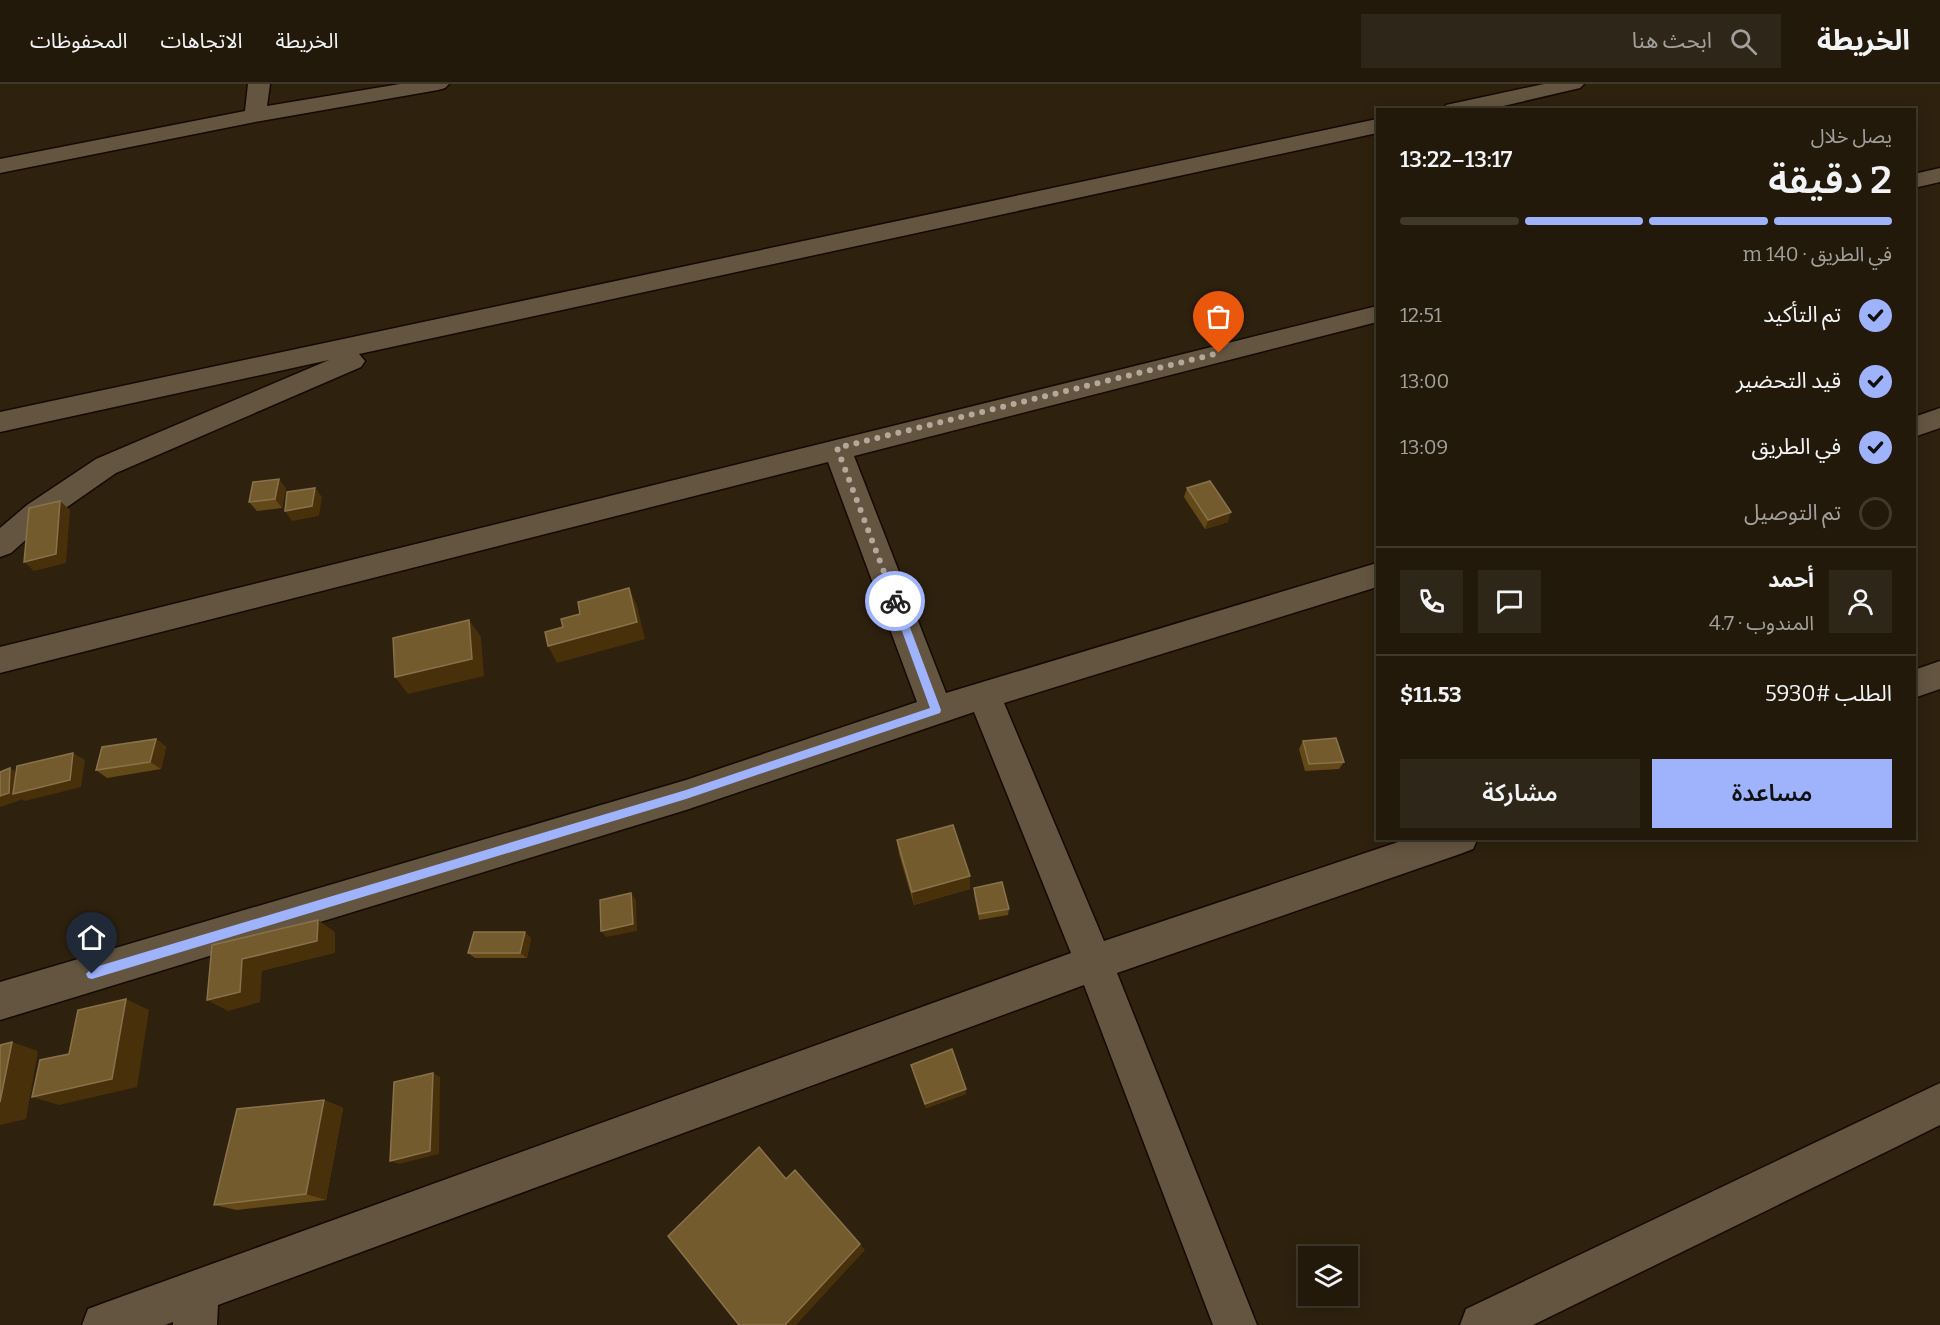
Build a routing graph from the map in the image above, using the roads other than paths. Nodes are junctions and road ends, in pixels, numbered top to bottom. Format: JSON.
{"nodes":[{"id":1,"x":259,"y":84,"type":"edge"},
{"id":2,"x":438,"y":84,"type":"edge"},
{"id":3,"x":1573,"y":84,"type":"edge"},
{"id":4,"x":1463,"y":108,"type":"edge"},
{"id":5,"x":255,"y":115,"type":"junction"},
{"id":6,"x":1376,"y":126,"type":"edge"},
{"id":7,"x":0,"y":165,"type":"edge"},
{"id":8,"x":1940,"y":175,"type":"edge"},
{"id":9,"x":1916,"y":181,"type":"edge"},
{"id":10,"x":1376,"y":315,"type":"edge"},
{"id":11,"x":428,"y":329,"type":"junction"},
{"id":12,"x":1940,"y":418,"type":"edge"},
{"id":13,"x":0,"y":422,"type":"edge"},
{"id":14,"x":1916,"y":426,"type":"edge"},
{"id":15,"x":837,"y":448,"type":"junction"},
{"id":16,"x":0,"y":545,"type":"edge"},
{"id":17,"x":1376,"y":575,"type":"edge"},
{"id":18,"x":0,"y":660,"type":"edge"},
{"id":19,"x":1940,"y":675,"type":"edge"},
{"id":20,"x":1916,"y":683,"type":"edge"},
{"id":21,"x":984,"y":695,"type":"junction"},
{"id":22,"x":936,"y":710,"type":"junction"},
{"id":23,"x":1454,"y":840,"type":"edge"},
{"id":24,"x":1094,"y":963,"type":"junction"},
{"id":25,"x":0,"y":1001,"type":"edge"},
{"id":26,"x":1940,"y":1103,"type":"edge"},
{"id":27,"x":196,"y":1308,"type":"edge"},
{"id":28,"x":104,"y":1325,"type":"edge"},
{"id":29,"x":1235,"y":1325,"type":"edge"},
{"id":30,"x":1482,"y":1325,"type":"edge"}],
"edges":[{"from":1,"to":5,"type":"street"},
{"from":2,"to":5,"type":"street"},
{"from":3,"to":4,"type":"street"},
{"from":5,"to":7,"type":"street"},
{"from":6,"to":11,"type":"street"},
{"from":8,"to":9,"type":"street"},
{"from":10,"to":15,"type":"street"},
{"from":11,"to":13,"type":"street"},
{"from":11,"to":16,"type":"street"},
{"from":12,"to":14,"type":"street"},
{"from":15,"to":18,"type":"street"},
{"from":15,"to":22,"type":"street"},
{"from":17,"to":21,"type":"street"},
{"from":19,"to":20,"type":"street"},
{"from":21,"to":22,"type":"street"},
{"from":21,"to":24,"type":"street"},
{"from":22,"to":25,"type":"street"},
{"from":23,"to":24,"type":"street"},
{"from":24,"to":27,"type":"street"},
{"from":24,"to":29,"type":"street"},
{"from":26,"to":30,"type":"street"},
{"from":27,"to":28,"type":"street"}]}
